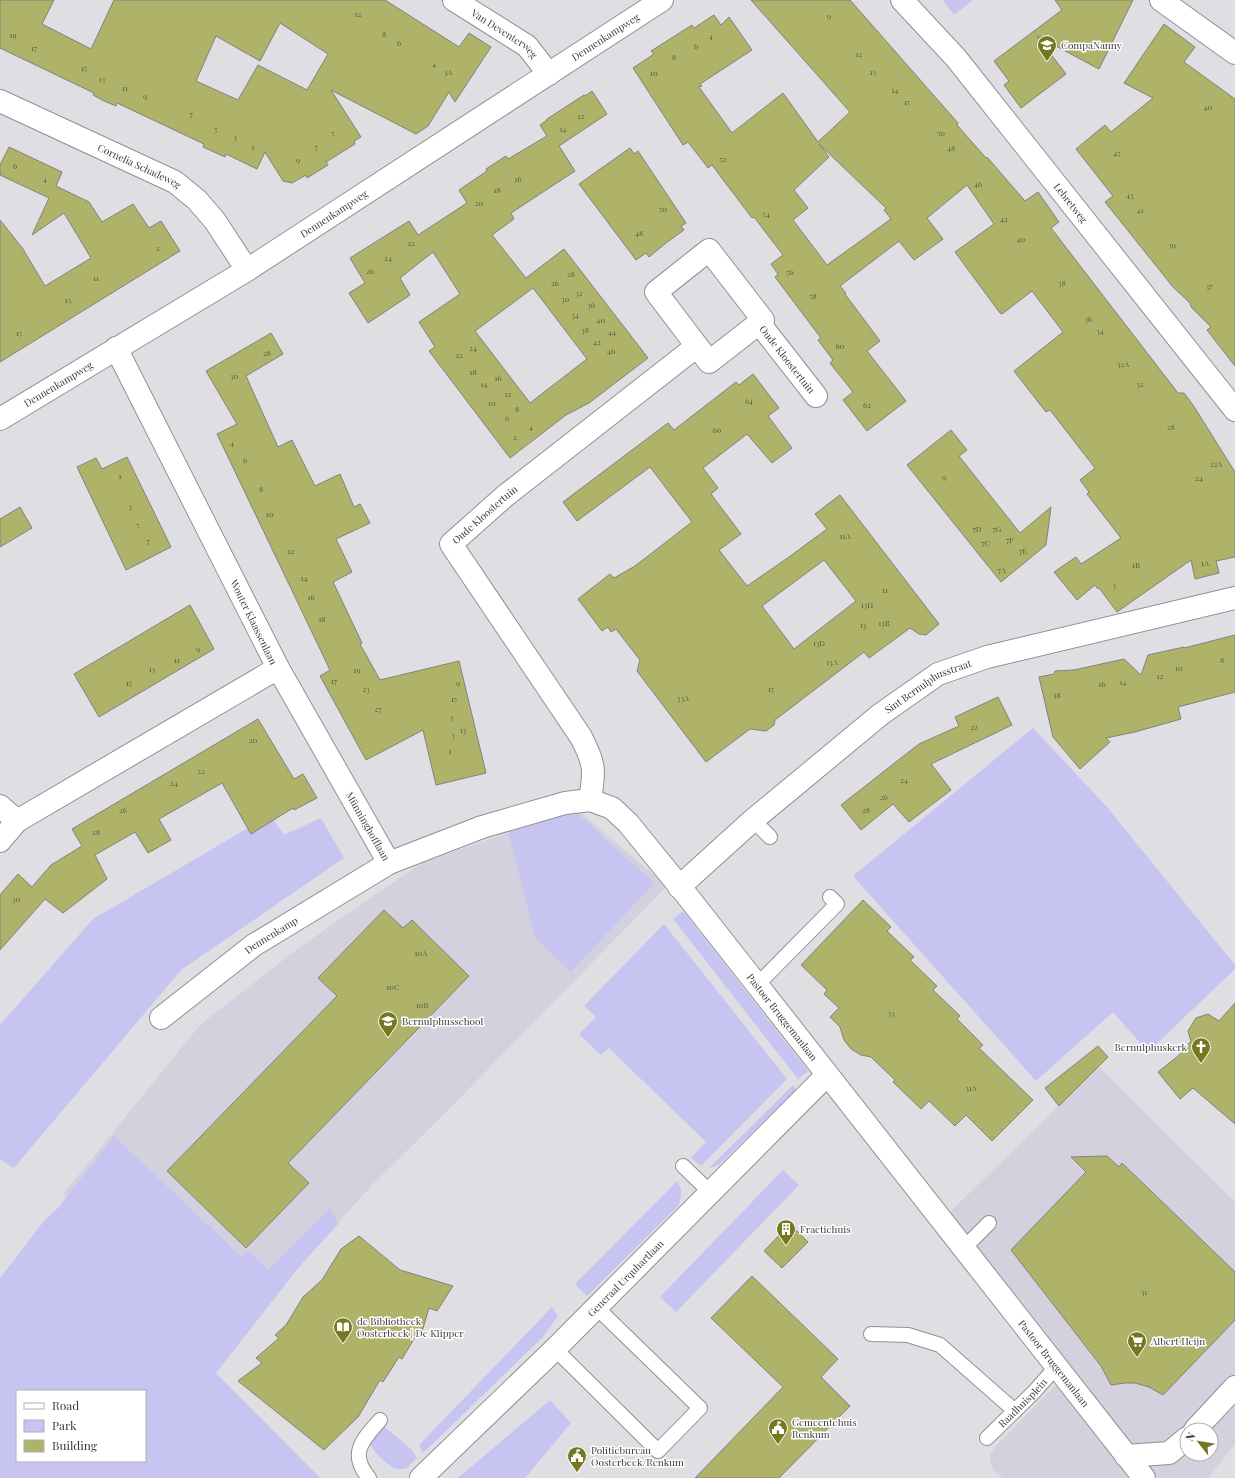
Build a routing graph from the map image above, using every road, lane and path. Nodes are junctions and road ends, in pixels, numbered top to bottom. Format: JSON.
{"nodes":[{"id":1,"x":454,"y":0,"type":"edge"},
{"id":2,"x":662,"y":0,"type":"edge"},
{"id":3,"x":902,"y":0,"type":"edge"},
{"id":4,"x":1161,"y":0,"type":"edge"},
{"id":5,"x":1235,"y":53,"type":"edge"},
{"id":6,"x":549,"y":74,"type":"junction"},
{"id":7,"x":0,"y":101,"type":"edge"},
{"id":8,"x":247,"y":270,"type":"junction"},
{"id":9,"x":759,"y":323,"type":"junction"},
{"id":10,"x":697,"y":346,"type":"junction"},
{"id":11,"x":116,"y":348,"type":"junction"},
{"id":12,"x":816,"y":396,"type":"dead end"},
{"id":13,"x":1235,"y":410,"type":"edge"},
{"id":14,"x":0,"y":419,"type":"edge"},
{"id":15,"x":1235,"y":598,"type":"edge"},
{"id":16,"x":278,"y":668,"type":"junction"},
{"id":17,"x":590,"y":800,"type":"junction"},
{"id":18,"x":0,"y":806,"type":"edge"},
{"id":19,"x":753,"y":820,"type":"junction"},
{"id":20,"x":16,"y":821,"type":"junction"},
{"id":21,"x":770,"y":837,"type":"dead end"},
{"id":22,"x":0,"y":840,"type":"edge"},
{"id":23,"x":389,"y":863,"type":"junction"},
{"id":24,"x":678,"y":887,"type":"junction"},
{"id":25,"x":830,"y":897,"type":"dead end"},
{"id":26,"x":756,"y":985,"type":"junction"},
{"id":27,"x":161,"y":1018,"type":"dead end"},
{"id":28,"x":827,"y":1075,"type":"junction"},
{"id":29,"x":683,"y":1166,"type":"dead end"},
{"id":30,"x":711,"y":1193,"type":"junction"},
{"id":31,"x":990,"y":1224,"type":"dead end"},
{"id":32,"x":963,"y":1249,"type":"junction"},
{"id":33,"x":596,"y":1307,"type":"junction"},
{"id":34,"x":871,"y":1334,"type":"dead end"},
{"id":35,"x":555,"y":1349,"type":"junction"},
{"id":36,"x":1056,"y":1367,"type":"junction"},
{"id":37,"x":1235,"y":1387,"type":"edge"},
{"id":38,"x":1015,"y":1411,"type":"junction"},
{"id":39,"x":380,"y":1420,"type":"dead end"},
{"id":40,"x":1202,"y":1422,"type":"edge"},
{"id":41,"x":987,"y":1438,"type":"dead end"},
{"id":42,"x":1179,"y":1444,"type":"edge"},
{"id":43,"x":1126,"y":1456,"type":"junction"},
{"id":44,"x":369,"y":1478,"type":"edge"},
{"id":45,"x":421,"y":1478,"type":"edge"},
{"id":46,"x":1144,"y":1478,"type":"edge"}],
"edges":[{"from":1,"to":6,"type":"street","name":"Van Deventerweg"},
{"from":2,"to":6,"type":"street","name":"Dennenkampweg"},
{"from":3,"to":13,"type":"street","name":"Lebretweg"},
{"from":4,"to":5,"type":"street"},
{"from":6,"to":8,"type":"street","name":"Dennenkampweg"},
{"from":7,"to":8,"type":"street","name":"Cornelia Schadeweg"},
{"from":8,"to":11,"type":"street","name":"Dennenkampweg"},
{"from":9,"to":10,"type":"street","name":"Oude Kloostertuin"},
{"from":9,"to":10,"type":"street","name":"Oude Kloostertuin"},
{"from":9,"to":12,"type":"street","name":"Oude Kloostertuin"},
{"from":10,"to":17,"type":"street","name":"Oude Kloostertuin"},
{"from":11,"to":14,"type":"street","name":"Dennenkampweg"},
{"from":11,"to":16,"type":"street","name":"Wouter Klaassenlaan"},
{"from":15,"to":19,"type":"street","name":"Sint Bernulphusstraat"},
{"from":16,"to":20,"type":"street","name":"Wouter Klaassenlaan"},
{"from":16,"to":23,"type":"street","name":"Münninghofflaan"},
{"from":17,"to":23,"type":"street","name":"Münninghofflaan"},
{"from":17,"to":24,"type":"street","name":"Pastoor Bruggemanlaan"},
{"from":18,"to":20,"type":"street"},
{"from":19,"to":21,"type":"lane"},
{"from":19,"to":24,"type":"street","name":"Sint Bernulphusstraat"},
{"from":20,"to":22,"type":"street","name":"Wouter Klaassenlaan"},
{"from":23,"to":27,"type":"street","name":"Dennenkamp"},
{"from":24,"to":26,"type":"street","name":"Pastoor Bruggemanlaan"},
{"from":25,"to":26,"type":"lane"},
{"from":26,"to":28,"type":"street","name":"Pastoor Bruggemanlaan"},
{"from":28,"to":30,"type":"street","name":"Generaal Urquhartlaan"},
{"from":28,"to":32,"type":"street","name":"Pastoor Bruggemanlaan"},
{"from":29,"to":30,"type":"lane"},
{"from":30,"to":33,"type":"street","name":"Generaal Urquhartlaan"},
{"from":31,"to":32,"type":"lane"},
{"from":32,"to":36,"type":"street","name":"Pastoor Bruggemanlaan"},
{"from":33,"to":35,"type":"street","name":"Generaal Urquhartlaan"},
{"from":33,"to":35,"type":"lane"},
{"from":34,"to":38,"type":"lane"},
{"from":35,"to":45,"type":"street","name":"Generaal Urquhartlaan"},
{"from":36,"to":38,"type":"lane","name":"Raadhuisplein"},
{"from":36,"to":43,"type":"street","name":"Pastoor Bruggemanlaan"},
{"from":37,"to":40,"type":"street"},
{"from":38,"to":41,"type":"lane","name":"Raadhuisplein"},
{"from":39,"to":44,"type":"lane"},
{"from":42,"to":43,"type":"street"},
{"from":43,"to":46,"type":"street","name":"Pastoor Bruggemanlaan"}]}
